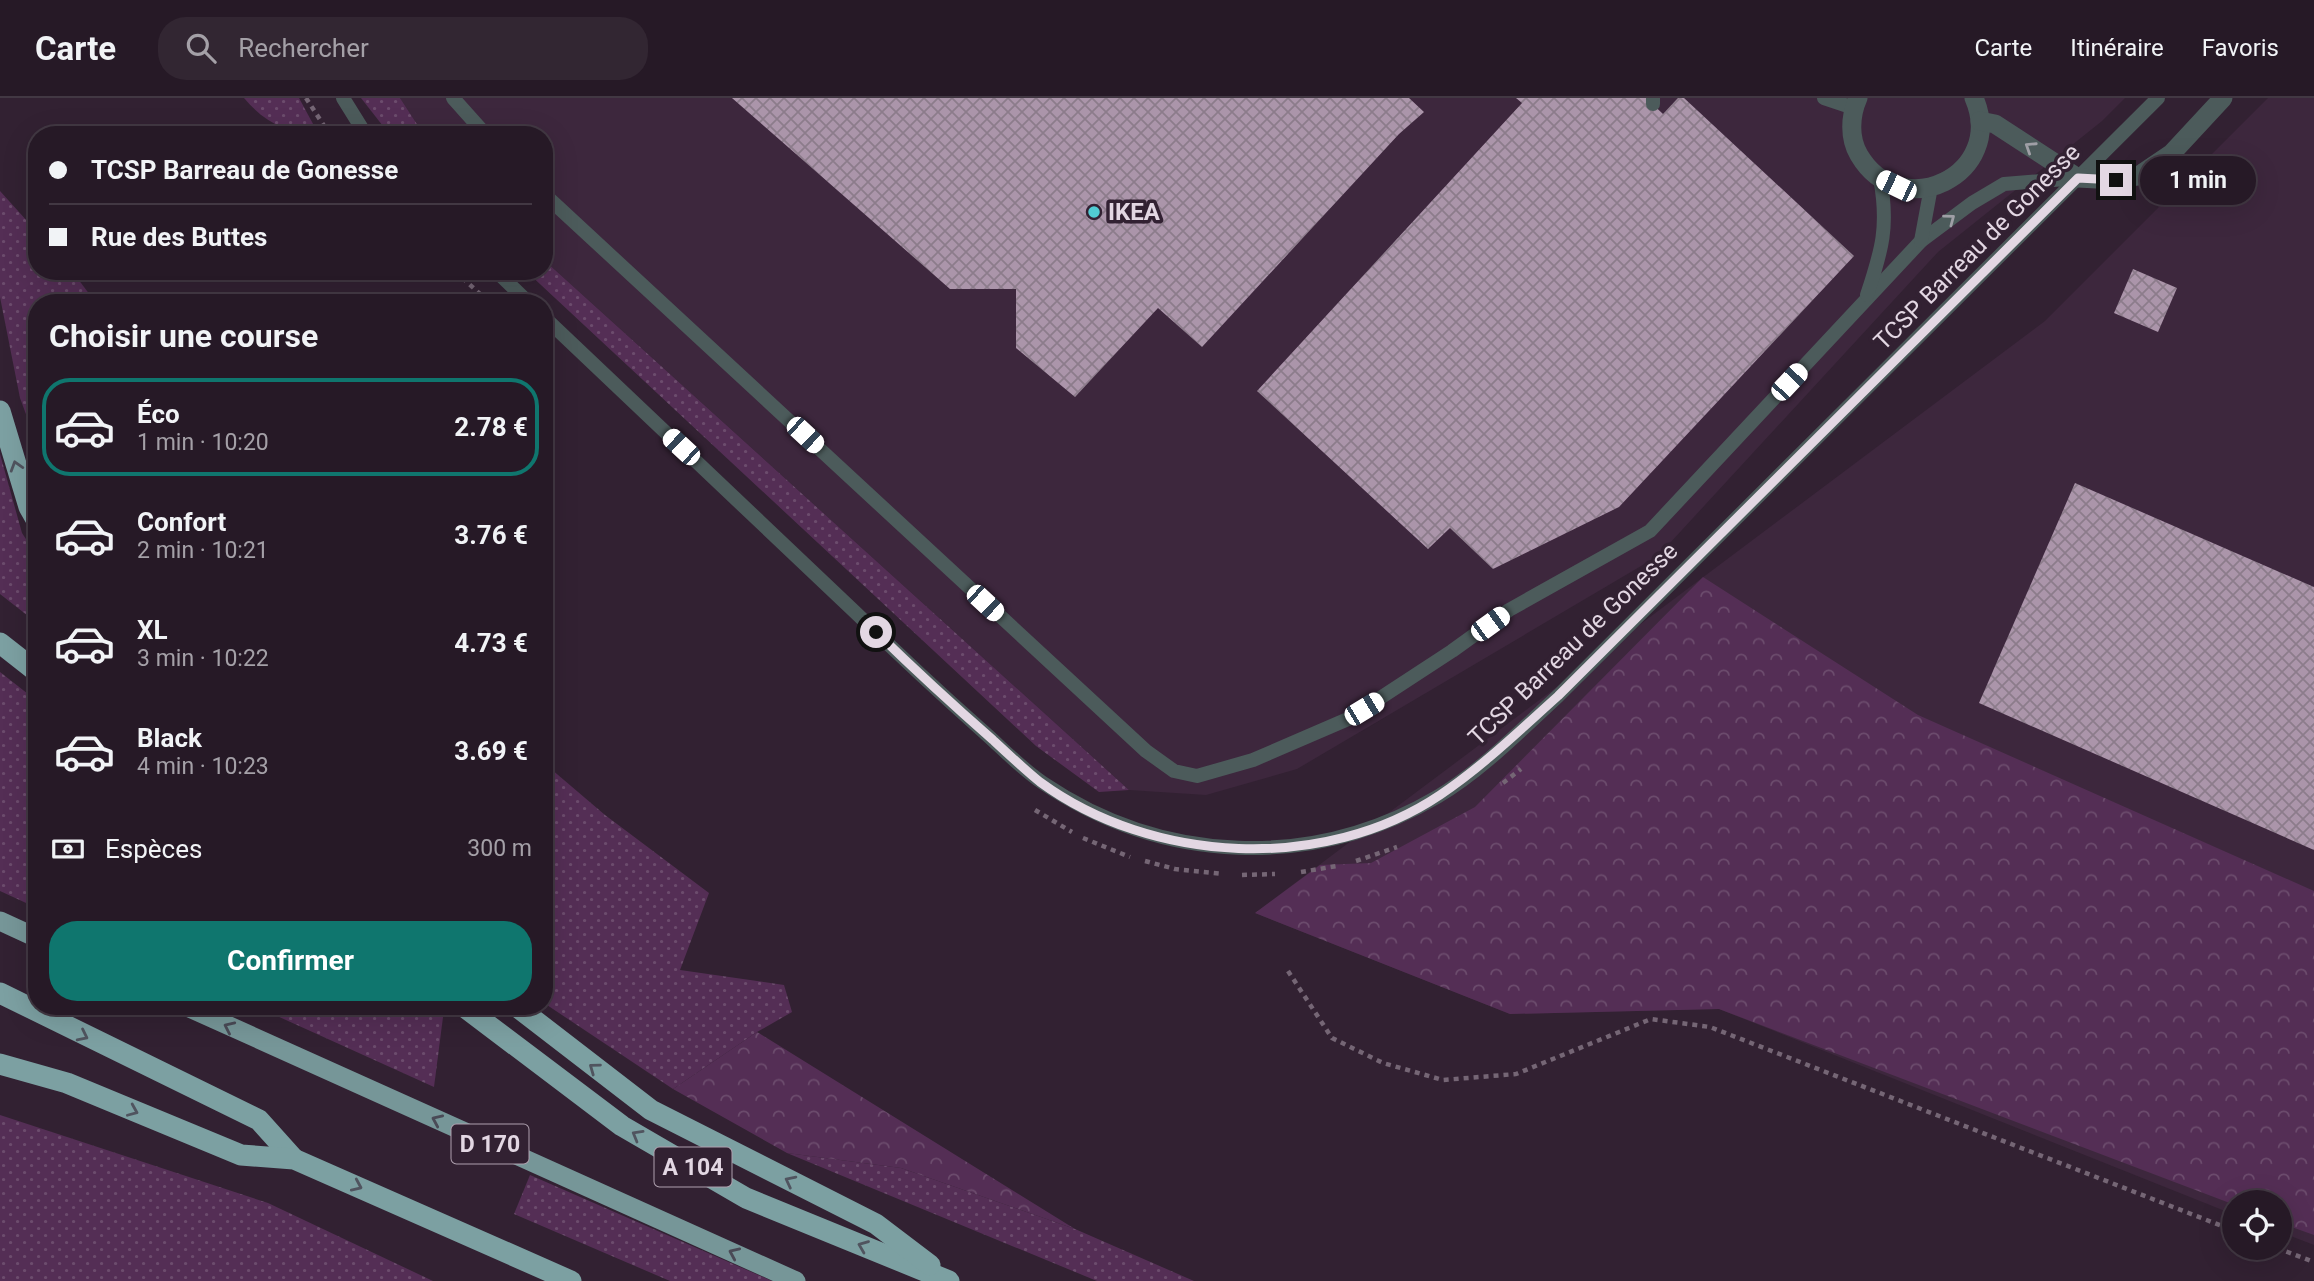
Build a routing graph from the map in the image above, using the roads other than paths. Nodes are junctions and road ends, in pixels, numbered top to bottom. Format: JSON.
{"nodes":[{"id":1,"x":342,"y":98,"type":"edge"},
{"id":2,"x":453,"y":98,"type":"edge"},
{"id":3,"x":1824,"y":98,"type":"edge"},
{"id":4,"x":1974,"y":98,"type":"edge"},
{"id":5,"x":2158,"y":98,"type":"edge"},
{"id":6,"x":2223,"y":98,"type":"edge"},
{"id":7,"x":1856,"y":103,"type":"edge"},
{"id":8,"x":1980,"y":121,"type":"junction"},
{"id":9,"x":360,"y":126,"type":"edge"},
{"id":10,"x":478,"y":126,"type":"edge"},
{"id":11,"x":1880,"y":178,"type":"junction"},
{"id":12,"x":2078,"y":178,"type":"junction"},
{"id":13,"x":1931,"y":187,"type":"junction"},
{"id":14,"x":553,"y":202,"type":"edge"},
{"id":15,"x":1922,"y":241,"type":"junction"},
{"id":16,"x":505,"y":280,"type":"edge"},
{"id":17,"x":520,"y":294,"type":"edge"},
{"id":18,"x":1865,"y":300,"type":"junction"},
{"id":19,"x":553,"y":326,"type":"edge"},
{"id":20,"x":0,"y":411,"type":"edge"},
{"id":21,"x":28,"y":504,"type":"edge"},
{"id":22,"x":0,"y":643,"type":"edge"},
{"id":23,"x":28,"y":665,"type":"edge"},
{"id":24,"x":0,"y":921,"type":"edge"},
{"id":25,"x":28,"y":934,"type":"edge"},
{"id":26,"x":0,"y":993,"type":"edge"},
{"id":27,"x":28,"y":1007,"type":"edge"},
{"id":28,"x":45,"y":1015,"type":"edge"},
{"id":29,"x":205,"y":1015,"type":"edge"},
{"id":30,"x":475,"y":1015,"type":"edge"},
{"id":31,"x":528,"y":1015,"type":"edge"},
{"id":32,"x":0,"y":1064,"type":"edge"},
{"id":33,"x":294,"y":1159,"type":"junction"},
{"id":34,"x":570,"y":1281,"type":"edge"},
{"id":35,"x":796,"y":1281,"type":"edge"},
{"id":36,"x":950,"y":1281,"type":"edge"}],
"edges":[{"from":1,"to":9,"type":"lane"},
{"from":2,"to":10,"type":"lane"},
{"from":3,"to":7,"type":"lane"},
{"from":4,"to":8,"type":"street"},
{"from":5,"to":12,"type":"lane","name":"TCSP Barreau de Gonesse"},
{"from":6,"to":12,"type":"street"},
{"from":7,"to":11,"type":"street"},
{"from":12,"to":8,"type":"street","one_way":true},
{"from":8,"to":13,"type":"street"},
{"from":11,"to":13,"type":"street"},
{"from":11,"to":18,"type":"lane"},
{"from":15,"to":12,"type":"lane","one_way":true},
{"from":12,"to":19,"type":"lane","name":"TCSP Barreau de Gonesse"},
{"from":13,"to":15,"type":"lane"},
{"from":14,"to":18,"type":"lane"},
{"from":15,"to":18,"type":"lane"},
{"from":16,"to":17,"type":"lane"},
{"from":21,"to":20,"type":"highway","one_way":true},
{"from":22,"to":23,"type":"highway"},
{"from":24,"to":25,"type":"highway"},
{"from":26,"to":27,"type":"highway","one_way":true},
{"from":28,"to":33,"type":"highway","one_way":true},
{"from":35,"to":29,"type":"highway","number":"D 170","one_way":true},
{"from":36,"to":30,"type":"highway","number":"A 104","one_way":true},
{"from":36,"to":31,"type":"highway","one_way":true},
{"from":32,"to":33,"type":"highway","one_way":true},
{"from":33,"to":34,"type":"highway","one_way":true}]}
